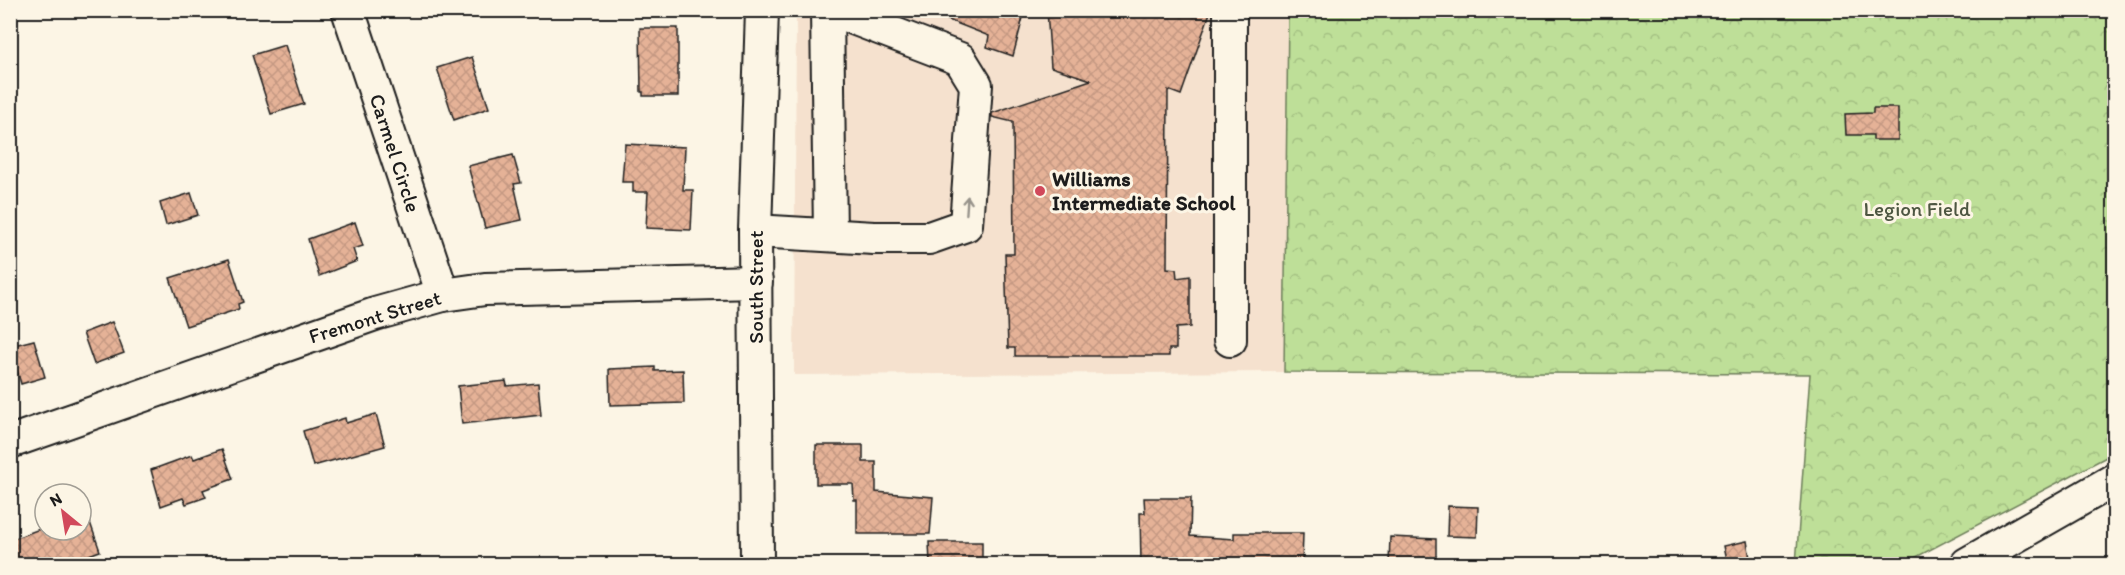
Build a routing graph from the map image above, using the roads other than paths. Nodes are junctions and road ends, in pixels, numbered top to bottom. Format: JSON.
{"nodes":[{"id":1,"x":348,"y":10,"type":"edge"},
{"id":2,"x":762,"y":10,"type":"edge"},
{"id":3,"x":827,"y":10,"type":"edge"},
{"id":4,"x":832,"y":10,"type":"edge"},
{"id":5,"x":1230,"y":10,"type":"edge"},
{"id":6,"x":755,"y":231,"type":"junction"},
{"id":7,"x":830,"y":235,"type":"junction"},
{"id":8,"x":756,"y":282,"type":"junction"},
{"id":9,"x":443,"y":295,"type":"junction"},
{"id":10,"x":1230,"y":340,"type":"dead end"},
{"id":11,"x":10,"y":442,"type":"edge"},
{"id":12,"x":2113,"y":484,"type":"edge"},
{"id":13,"x":757,"y":564,"type":"edge"},
{"id":14,"x":1967,"y":564,"type":"edge"}],
"edges":[{"from":1,"to":9,"type":"street","name":"Carmel Circle"},
{"from":2,"to":6,"type":"street","name":"South Street"},
{"from":3,"to":7,"type":"street"},
{"from":7,"to":4,"type":"street","one_way":true},
{"from":5,"to":10,"type":"street"},
{"from":6,"to":7,"type":"street"},
{"from":6,"to":8,"type":"street","name":"South Street"},
{"from":8,"to":9,"type":"street","name":"Fremont Street"},
{"from":8,"to":13,"type":"street","name":"South Street"},
{"from":9,"to":11,"type":"street","name":"Fremont Street"},
{"from":12,"to":14,"type":"street"}]}
